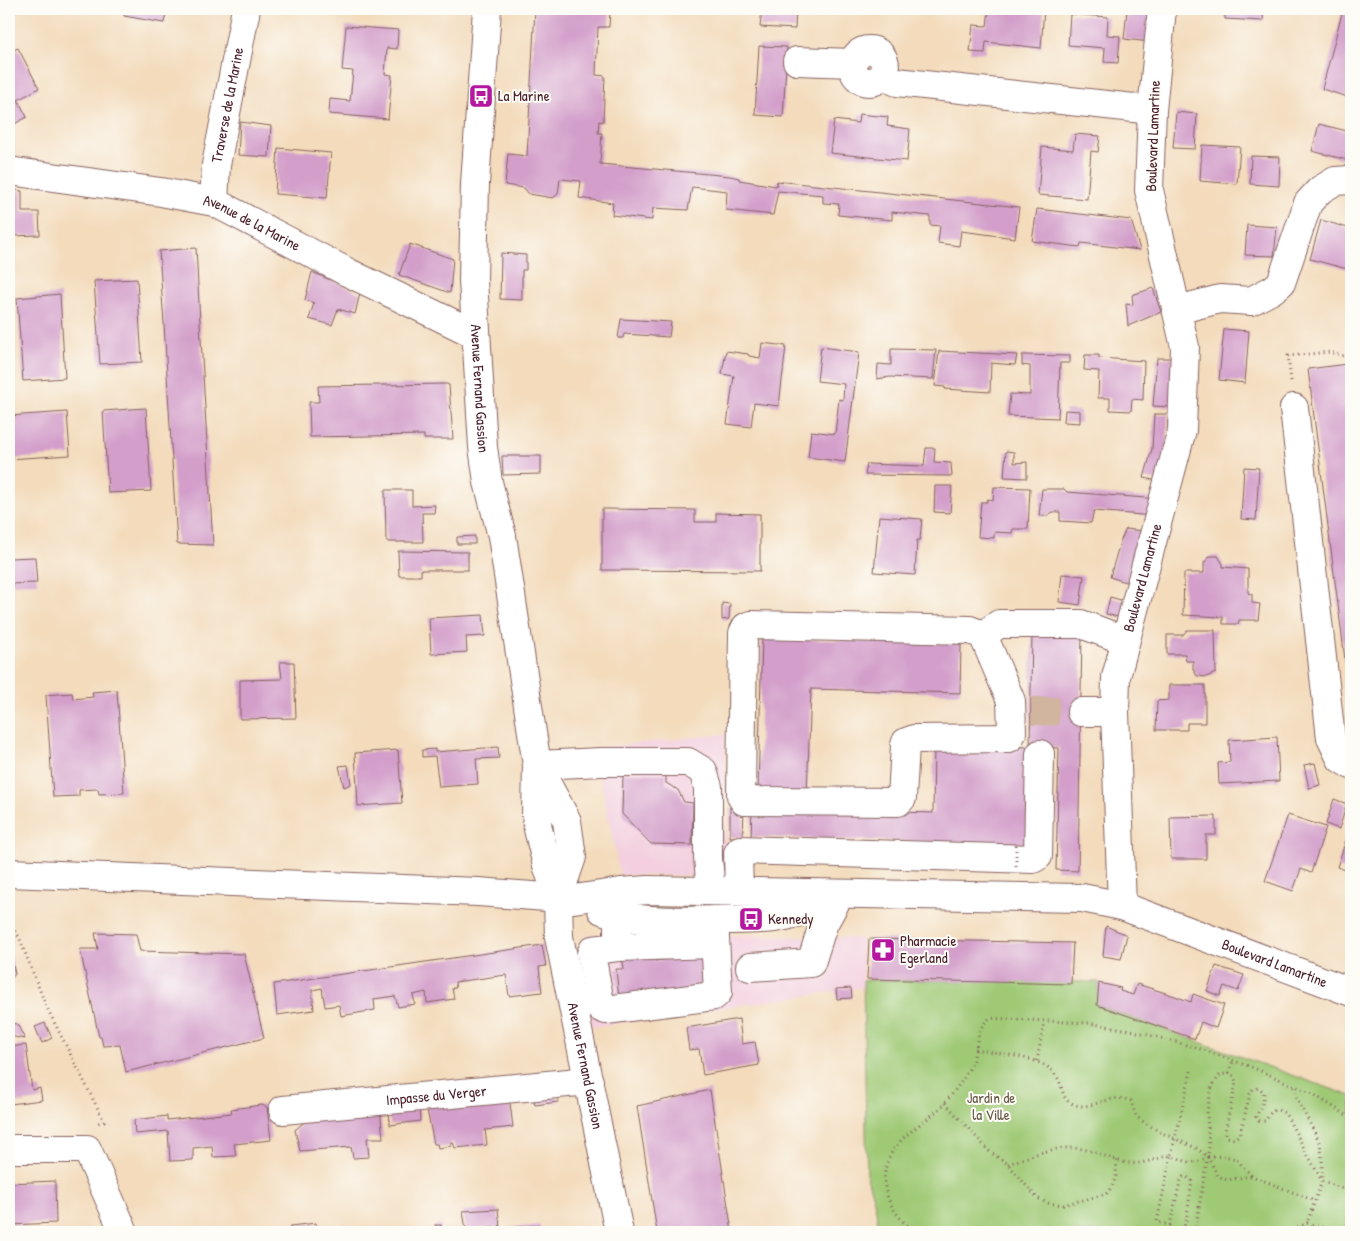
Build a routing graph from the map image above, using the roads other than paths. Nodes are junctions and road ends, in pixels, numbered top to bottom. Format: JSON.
{"nodes":[{"id":1,"x":246,"y":9,"type":"edge"},
{"id":2,"x":486,"y":9,"type":"edge"},
{"id":3,"x":1162,"y":9,"type":"edge"},
{"id":4,"x":797,"y":60,"type":"dead end"},
{"id":5,"x":1152,"y":110,"type":"junction"},
{"id":6,"x":9,"y":171,"type":"edge"},
{"id":7,"x":1351,"y":180,"type":"edge"},
{"id":8,"x":214,"y":202,"type":"junction"},
{"id":9,"x":1177,"y":310,"type":"junction"},
{"id":10,"x":475,"y":334,"type":"junction"},
{"id":11,"x":1294,"y":408,"type":"road end"},
{"id":12,"x":983,"y":635,"type":"junction"},
{"id":13,"x":1124,"y":640,"type":"junction"},
{"id":14,"x":1081,"y":712,"type":"tunnel mouth"},
{"id":15,"x":1115,"y":712,"type":"junction"},
{"id":16,"x":1040,"y":754,"type":"dead end"},
{"id":17,"x":537,"y":765,"type":"junction"},
{"id":18,"x":1351,"y":765,"type":"edge"},
{"id":19,"x":9,"y":873,"type":"edge"},
{"id":20,"x":711,"y":891,"type":"junction"},
{"id":21,"x":739,"y":892,"type":"junction"},
{"id":22,"x":840,"y":894,"type":"junction"},
{"id":23,"x":566,"y":899,"type":"junction"},
{"id":24,"x":1122,"y":906,"type":"junction"},
{"id":25,"x":618,"y":916,"type":"junction"},
{"id":26,"x":714,"y":932,"type":"junction"},
{"id":27,"x":618,"y":946,"type":"junction"},
{"id":28,"x":750,"y":967,"type":"dead end"},
{"id":29,"x":1351,"y":992,"type":"edge"},
{"id":30,"x":589,"y":1080,"type":"junction"},
{"id":31,"x":283,"y":1110,"type":"dead end"},
{"id":32,"x":9,"y":1149,"type":"edge"},
{"id":33,"x":124,"y":1232,"type":"edge"},
{"id":34,"x":618,"y":1232,"type":"edge"}],
"edges":[{"from":1,"to":8,"type":"street","name":"Traverse de la Marine"},
{"from":2,"to":10,"type":"street","name":"Avenue Fernand Gassion"},
{"from":3,"to":5,"type":"street","name":"Boulevard Lamartine"},
{"from":4,"to":5,"type":"street"},
{"from":5,"to":9,"type":"street","name":"Boulevard Lamartine"},
{"from":6,"to":8,"type":"street","name":"Avenue de la Marine"},
{"from":7,"to":9,"type":"street"},
{"from":8,"to":10,"type":"street","name":"Avenue de la Marine"},
{"from":9,"to":13,"type":"street","name":"Boulevard Lamartine"},
{"from":10,"to":17,"type":"street","name":"Avenue Fernand Gassion"},
{"from":11,"to":18,"type":"street"},
{"from":12,"to":12,"type":"street"},
{"from":12,"to":13,"type":"street"},
{"from":13,"to":15,"type":"street","name":"Boulevard Lamartine"},
{"from":14,"to":15,"type":"street"},
{"from":15,"to":24,"type":"street","name":"Boulevard Lamartine"},
{"from":16,"to":21,"type":"street"},
{"from":17,"to":20,"type":"street"},
{"from":17,"to":23,"type":"street","name":"Avenue Fernand Gassion"},
{"from":19,"to":23,"type":"street"},
{"from":20,"to":21,"type":"street"},
{"from":20,"to":23,"type":"street"},
{"from":21,"to":22,"type":"street"},
{"from":22,"to":24,"type":"street"},
{"from":22,"to":26,"type":"street"},
{"from":22,"to":28,"type":"street"},
{"from":23,"to":25,"type":"street"},
{"from":23,"to":30,"type":"street","name":"Avenue Fernand Gassion"},
{"from":24,"to":29,"type":"street","name":"Boulevard Lamartine"},
{"from":25,"to":26,"type":"street"},
{"from":25,"to":27,"type":"street"},
{"from":26,"to":27,"type":"street"},
{"from":26,"to":27,"type":"street"},
{"from":30,"to":31,"type":"street","name":"Impasse du Verger"},
{"from":30,"to":34,"type":"street","name":"Avenue Fernand Gassion"},
{"from":32,"to":33,"type":"street"}]}
